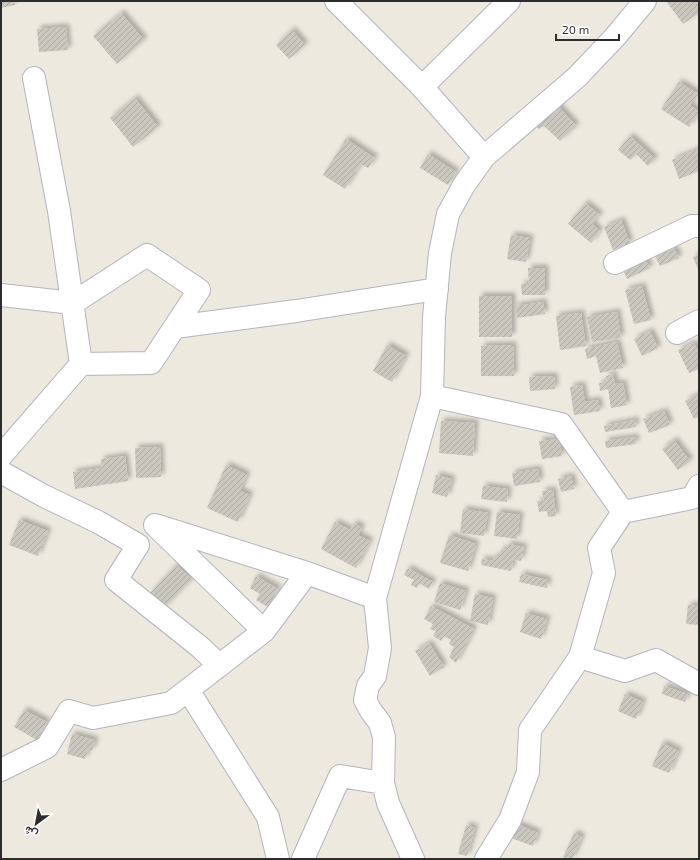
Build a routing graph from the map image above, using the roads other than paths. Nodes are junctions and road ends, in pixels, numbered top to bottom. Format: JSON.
{"nodes":[{"id":1,"x":336,"y":1,"type":"edge"},
{"id":2,"x":509,"y":1,"type":"edge"},
{"id":3,"x":645,"y":1,"type":"edge"},
{"id":4,"x":34,"y":78,"type":"dead end"},
{"id":5,"x":422,"y":87,"type":"junction"},
{"id":6,"x":484,"y":157,"type":"junction"},
{"id":7,"x":699,"y":226,"type":"edge"},
{"id":8,"x":615,"y":263,"type":"dead end"},
{"id":9,"x":437,"y":289,"type":"junction"},
{"id":10,"x":1,"y":295,"type":"edge"},
{"id":11,"x":73,"y":303,"type":"junction"},
{"id":12,"x":699,"y":321,"type":"edge"},
{"id":13,"x":175,"y":327,"type":"junction"},
{"id":14,"x":677,"y":333,"type":"dead end"},
{"id":15,"x":81,"y":364,"type":"junction"},
{"id":16,"x":432,"y":396,"type":"junction"},
{"id":17,"x":4,"y":448,"type":"edge"},
{"id":18,"x":1,"y":472,"type":"edge"},
{"id":19,"x":699,"y":486,"type":"edge"},
{"id":20,"x":623,"y":512,"type":"junction"},
{"id":21,"x":155,"y":525,"type":"junction"},
{"id":22,"x":138,"y":546,"type":"junction"},
{"id":23,"x":306,"y":573,"type":"junction"},
{"id":24,"x":375,"y":598,"type":"junction"},
{"id":25,"x":264,"y":631,"type":"junction"},
{"id":26,"x":580,"y":657,"type":"junction"},
{"id":27,"x":219,"y":665,"type":"junction"},
{"id":28,"x":699,"y":684,"type":"edge"},
{"id":29,"x":188,"y":690,"type":"junction"},
{"id":30,"x":1,"y":770,"type":"edge"},
{"id":31,"x":383,"y":783,"type":"junction"},
{"id":32,"x":278,"y":859,"type":"edge"},
{"id":33,"x":303,"y":859,"type":"edge"},
{"id":34,"x":413,"y":859,"type":"edge"},
{"id":35,"x":486,"y":859,"type":"edge"}],
"edges":[{"from":1,"to":5,"type":"street"},
{"from":2,"to":5,"type":"street"},
{"from":3,"to":6,"type":"street"},
{"from":4,"to":11,"type":"street"},
{"from":5,"to":6,"type":"street"},
{"from":6,"to":9,"type":"street"},
{"from":7,"to":8,"type":"street"},
{"from":9,"to":13,"type":"street"},
{"from":9,"to":16,"type":"street"},
{"from":10,"to":11,"type":"street"},
{"from":11,"to":13,"type":"street"},
{"from":11,"to":15,"type":"street"},
{"from":12,"to":14,"type":"street"},
{"from":13,"to":15,"type":"street"},
{"from":15,"to":17,"type":"street"},
{"from":16,"to":20,"type":"street"},
{"from":16,"to":24,"type":"street"},
{"from":18,"to":22,"type":"street"},
{"from":19,"to":20,"type":"street"},
{"from":20,"to":26,"type":"street"},
{"from":21,"to":22,"type":"street"},
{"from":21,"to":23,"type":"street"},
{"from":21,"to":25,"type":"street"},
{"from":22,"to":27,"type":"street"},
{"from":23,"to":24,"type":"street"},
{"from":23,"to":25,"type":"street"},
{"from":24,"to":31,"type":"street"},
{"from":25,"to":27,"type":"street"},
{"from":26,"to":28,"type":"street"},
{"from":26,"to":35,"type":"street"},
{"from":27,"to":29,"type":"street"},
{"from":29,"to":30,"type":"street"},
{"from":29,"to":32,"type":"street"},
{"from":31,"to":33,"type":"street"},
{"from":31,"to":34,"type":"street"}]}
